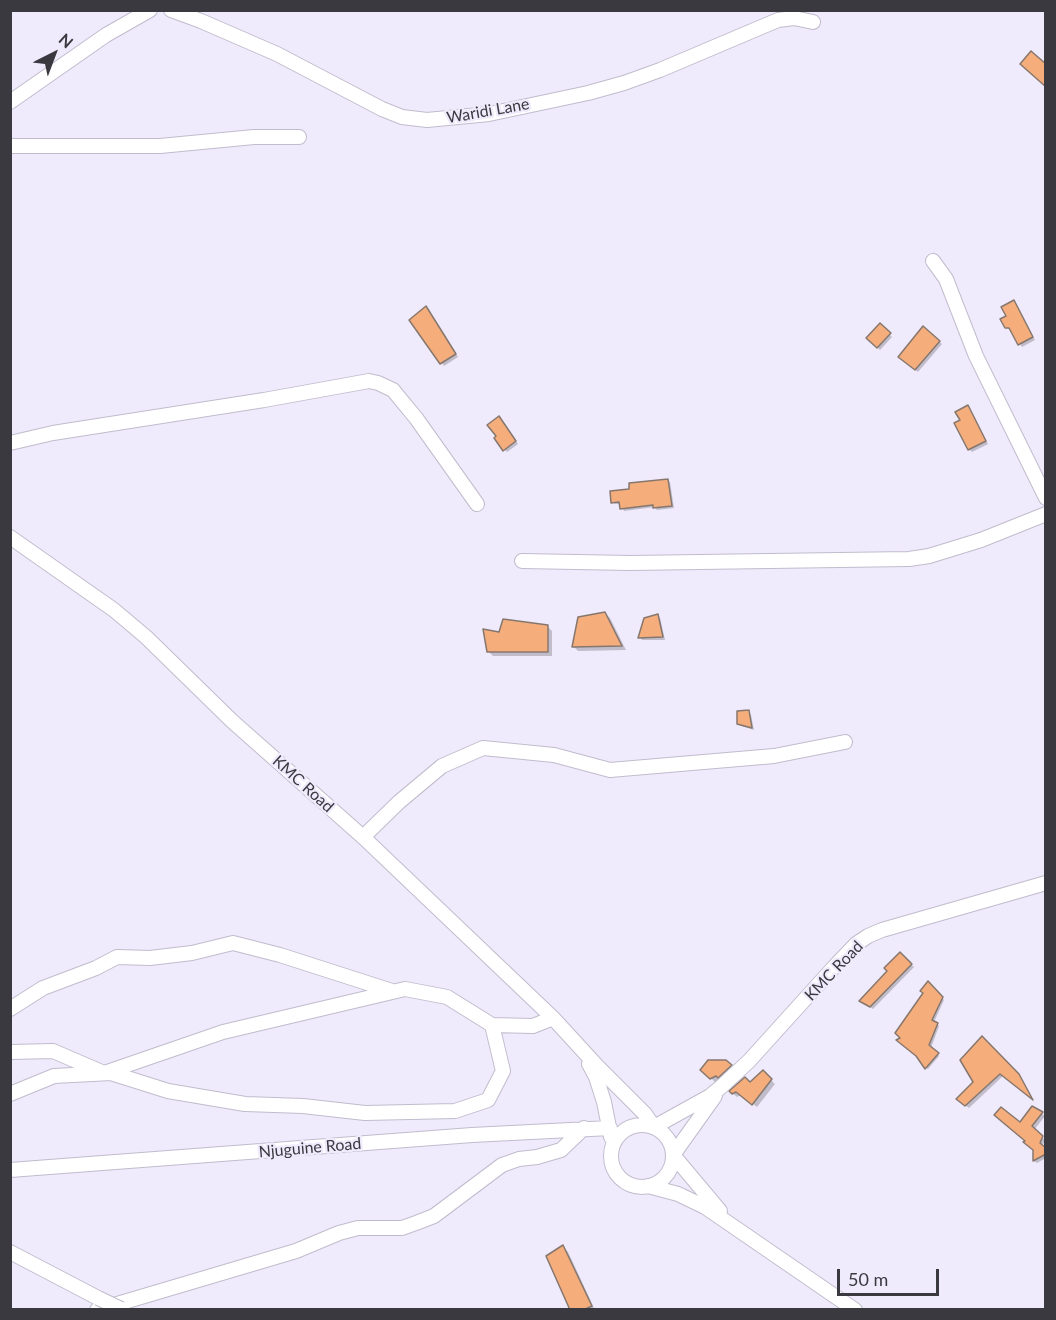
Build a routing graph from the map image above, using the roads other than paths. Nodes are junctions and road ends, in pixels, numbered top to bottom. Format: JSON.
{"nodes":[{"id":1,"x":150,"y":10,"type":"edge"},
{"id":2,"x":171,"y":10,"type":"edge"},
{"id":3,"x":813,"y":22,"type":"dead end"},
{"id":4,"x":10,"y":102,"type":"edge"},
{"id":5,"x":299,"y":137,"type":"dead end"},
{"id":6,"x":10,"y":146,"type":"edge"},
{"id":7,"x":933,"y":261,"type":"dead end"},
{"id":8,"x":10,"y":443,"type":"edge"},
{"id":9,"x":1046,"y":498,"type":"edge"},
{"id":10,"x":477,"y":504,"type":"dead end"},
{"id":11,"x":1046,"y":514,"type":"edge"},
{"id":12,"x":10,"y":537,"type":"edge"},
{"id":13,"x":522,"y":561,"type":"dead end"},
{"id":14,"x":845,"y":742,"type":"dead end"},
{"id":15,"x":363,"y":837,"type":"junction"},
{"id":16,"x":1046,"y":884,"type":"edge"},
{"id":17,"x":392,"y":992,"type":"junction"},
{"id":18,"x":10,"y":1009,"type":"edge"},
{"id":19,"x":553,"y":1018,"type":"junction"},
{"id":20,"x":492,"y":1025,"type":"junction"},
{"id":21,"x":581,"y":1049,"type":"junction"},
{"id":22,"x":10,"y":1052,"type":"edge"},
{"id":23,"x":104,"y":1073,"type":"junction"},
{"id":24,"x":721,"y":1087,"type":"junction"},
{"id":25,"x":10,"y":1094,"type":"edge"},
{"id":26,"x":654,"y":1127,"type":"junction"},
{"id":27,"x":584,"y":1128,"type":"junction"},
{"id":28,"x":610,"y":1128,"type":"junction"},
{"id":29,"x":612,"y":1150,"type":"junction"},
{"id":30,"x":673,"y":1155,"type":"junction"},
{"id":31,"x":10,"y":1170,"type":"edge"},
{"id":32,"x":648,"y":1186,"type":"junction"},
{"id":33,"x":734,"y":1225,"type":"junction"},
{"id":34,"x":10,"y":1252,"type":"edge"},
{"id":35,"x":98,"y":1304,"type":"edge"},
{"id":36,"x":121,"y":1309,"type":"edge"},
{"id":37,"x":855,"y":1310,"type":"edge"}],
"edges":[{"from":1,"to":4,"type":"street"},
{"from":2,"to":3,"type":"street","name":"Waridi Lane"},
{"from":5,"to":6,"type":"street"},
{"from":7,"to":9,"type":"street"},
{"from":8,"to":10,"type":"street"},
{"from":11,"to":13,"type":"street"},
{"from":12,"to":15,"type":"street","name":"KMC Road"},
{"from":14,"to":15,"type":"street"},
{"from":15,"to":19,"type":"street","name":"KMC Road"},
{"from":16,"to":24,"type":"street","name":"KMC Road"},
{"from":17,"to":18,"type":"street"},
{"from":17,"to":20,"type":"street"},
{"from":17,"to":23,"type":"street"},
{"from":19,"to":20,"type":"street"},
{"from":19,"to":21,"type":"street","name":"KMC Road"},
{"from":20,"to":23,"type":"street"},
{"from":21,"to":26,"type":"street","name":"KMC Road"},
{"from":21,"to":28,"type":"street","name":"KMC Road"},
{"from":22,"to":23,"type":"street"},
{"from":23,"to":25,"type":"street"},
{"from":24,"to":26,"type":"street","name":"KMC Road"},
{"from":24,"to":30,"type":"street","name":"KMC Road"},
{"from":26,"to":29,"type":"street"},
{"from":26,"to":30,"type":"street"},
{"from":27,"to":28,"type":"street","name":"Njuguine Road"},
{"from":27,"to":31,"type":"street","name":"Njuguine Road"},
{"from":27,"to":35,"type":"street"},
{"from":28,"to":29,"type":"street","name":"KMC Road"},
{"from":29,"to":32,"type":"street"},
{"from":30,"to":32,"type":"street"},
{"from":30,"to":33,"type":"street"},
{"from":32,"to":33,"type":"street"},
{"from":33,"to":37,"type":"street"},
{"from":34,"to":35,"type":"street"},
{"from":35,"to":36,"type":"street","bridge":true}]}
